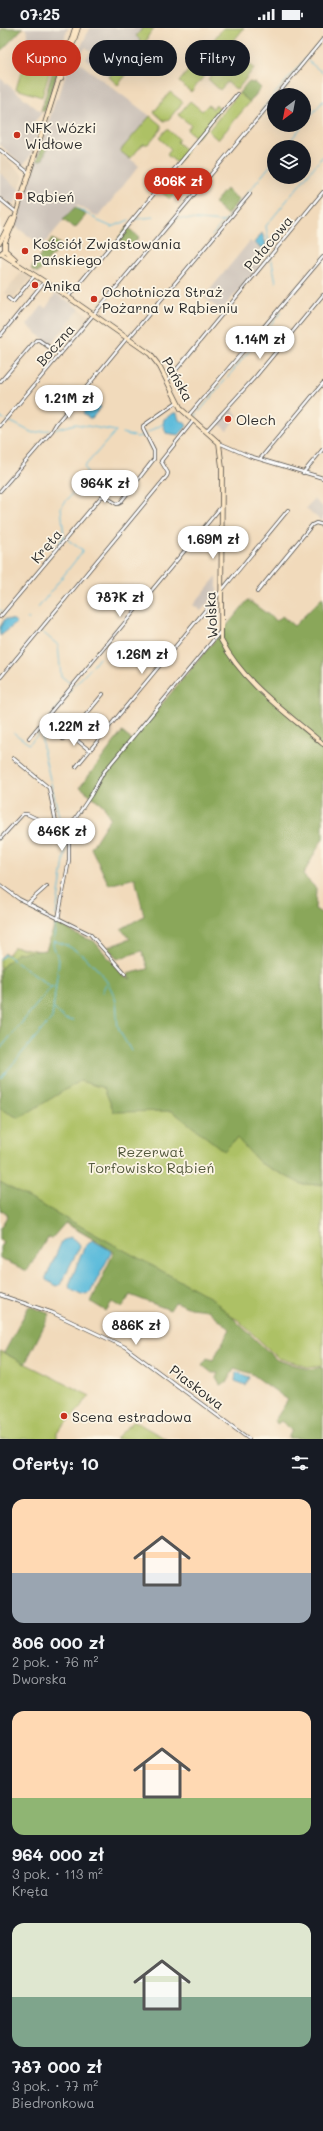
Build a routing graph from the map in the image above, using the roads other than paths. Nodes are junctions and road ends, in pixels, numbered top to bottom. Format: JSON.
{"nodes":[{"id":1,"x":75,"y":28,"type":"edge"},
{"id":2,"x":78,"y":28,"type":"edge"},
{"id":3,"x":72,"y":40,"type":"edge"},
{"id":4,"x":74,"y":40,"type":"edge"},
{"id":5,"x":323,"y":40,"type":"edge"},
{"id":6,"x":61,"y":76,"type":"edge"},
{"id":7,"x":283,"y":88,"type":"edge"},
{"id":8,"x":237,"y":94,"type":"dead end"},
{"id":9,"x":267,"y":107,"type":"edge"},
{"id":10,"x":0,"y":150,"type":"edge"},
{"id":11,"x":28,"y":173,"type":"junction"},
{"id":12,"x":323,"y":192,"type":"edge"},
{"id":13,"x":250,"y":194,"type":"dead end"},
{"id":14,"x":0,"y":199,"type":"edge"},
{"id":15,"x":16,"y":212,"type":"junction"},
{"id":16,"x":0,"y":242,"type":"edge"},
{"id":17,"x":5,"y":245,"type":"junction"},
{"id":18,"x":5,"y":250,"type":"junction"},
{"id":19,"x":1,"y":254,"type":"edge"},
{"id":20,"x":323,"y":257,"type":"edge"},
{"id":21,"x":24,"y":268,"type":"junction"},
{"id":22,"x":35,"y":275,"type":"junction"},
{"id":23,"x":45,"y":281,"type":"junction"},
{"id":24,"x":323,"y":295,"type":"edge"},
{"id":25,"x":68,"y":297,"type":"junction"},
{"id":26,"x":8,"y":298,"type":"dead end"},
{"id":27,"x":95,"y":315,"type":"junction"},
{"id":28,"x":0,"y":336,"type":"edge"},
{"id":29,"x":128,"y":338,"type":"junction"},
{"id":30,"x":60,"y":355,"type":"junction"},
{"id":31,"x":0,"y":382,"type":"edge"},
{"id":32,"x":167,"y":382,"type":"junction"},
{"id":33,"x":323,"y":383,"type":"edge"},
{"id":34,"x":177,"y":402,"type":"junction"},
{"id":35,"x":188,"y":416,"type":"junction"},
{"id":36,"x":193,"y":421,"type":"junction"},
{"id":37,"x":0,"y":426,"type":"edge"},
{"id":38,"x":206,"y":432,"type":"junction"},
{"id":39,"x":219,"y":443,"type":"junction"},
{"id":40,"x":323,"y":449,"type":"edge"},
{"id":41,"x":260,"y":459,"type":"junction"},
{"id":42,"x":303,"y":473,"type":"junction"},
{"id":43,"x":323,"y":478,"type":"edge"},
{"id":44,"x":0,"y":491,"type":"edge"},
{"id":45,"x":222,"y":507,"type":"junction"},
{"id":46,"x":288,"y":510,"type":"dead end"},
{"id":47,"x":323,"y":525,"type":"edge"},
{"id":48,"x":220,"y":592,"type":"junction"},
{"id":49,"x":257,"y":592,"type":"dead end"},
{"id":50,"x":0,"y":617,"type":"edge"},
{"id":51,"x":220,"y":632,"type":"junction"},
{"id":52,"x":0,"y":678,"type":"edge"},
{"id":53,"x":103,"y":694,"type":"dead end"},
{"id":54,"x":71,"y":733,"type":"junction"},
{"id":55,"x":29,"y":738,"type":"dead end"},
{"id":56,"x":63,"y":739,"type":"dead end"},
{"id":57,"x":323,"y":744,"type":"edge"},
{"id":58,"x":89,"y":750,"type":"junction"},
{"id":59,"x":13,"y":758,"type":"dead end"},
{"id":60,"x":76,"y":767,"type":"dead end"},
{"id":61,"x":0,"y":839,"type":"edge"},
{"id":62,"x":0,"y":884,"type":"edge"},
{"id":63,"x":47,"y":886,"type":"dead end"},
{"id":64,"x":28,"y":903,"type":"junction"},
{"id":65,"x":58,"y":919,"type":"junction"},
{"id":66,"x":125,"y":974,"type":"dead end"},
{"id":67,"x":0,"y":1295,"type":"edge"},
{"id":68,"x":249,"y":1439,"type":"edge"}],
"edges":[{"from":1,"to":3,"type":"street"},
{"from":2,"to":4,"type":"street"},
{"from":5,"to":7,"type":"street"},
{"from":6,"to":11,"type":"street"},
{"from":8,"to":25,"type":"street"},
{"from":9,"to":27,"type":"street","name":"Boczna"},
{"from":10,"to":11,"type":"street"},
{"from":11,"to":15,"type":"street"},
{"from":12,"to":32,"type":"street","name":"Pałacowa"},
{"from":13,"to":29,"type":"street"},
{"from":14,"to":15,"type":"street"},
{"from":15,"to":16,"type":"street"},
{"from":15,"to":17,"type":"street"},
{"from":16,"to":17,"type":"street"},
{"from":17,"to":18,"type":"street"},
{"from":18,"to":19,"type":"street"},
{"from":18,"to":21,"type":"street","name":"Pańska"},
{"from":19,"to":21,"type":"street","name":"Pańska"},
{"from":20,"to":35,"type":"street"},
{"from":21,"to":22,"type":"street","name":"Pańska"},
{"from":22,"to":23,"type":"street","name":"Pańska"},
{"from":22,"to":26,"type":"street"},
{"from":23,"to":25,"type":"street","name":"Pańska"},
{"from":23,"to":28,"type":"street"},
{"from":24,"to":38,"type":"street"},
{"from":25,"to":27,"type":"street","name":"Pańska"},
{"from":27,"to":29,"type":"street","name":"Pańska"},
{"from":27,"to":30,"type":"street","name":"Boczna"},
{"from":29,"to":32,"type":"street","name":"Pańska"},
{"from":29,"to":44,"type":"street"},
{"from":30,"to":31,"type":"street"},
{"from":30,"to":37,"type":"street","name":"Boczna"},
{"from":32,"to":34,"type":"street","name":"Pańska"},
{"from":33,"to":41,"type":"street"},
{"from":34,"to":35,"type":"street","name":"Pańska"},
{"from":34,"to":50,"type":"street","name":"Kręta"},
{"from":35,"to":36,"type":"street","name":"Pańska"},
{"from":36,"to":38,"type":"street","name":"Pańska"},
{"from":36,"to":52,"type":"street"},
{"from":38,"to":39,"type":"street","name":"Pańska"},
{"from":39,"to":41,"type":"street","name":"Pańska"},
{"from":39,"to":45,"type":"street","name":"Wolska"},
{"from":40,"to":42,"type":"street"},
{"from":41,"to":42,"type":"street","name":"Pańska"},
{"from":42,"to":43,"type":"street","name":"Pańska"},
{"from":45,"to":48,"type":"street","name":"Wolska"},
{"from":45,"to":55,"type":"street"},
{"from":46,"to":48,"type":"street"},
{"from":47,"to":49,"type":"street"},
{"from":48,"to":51,"type":"street","name":"Wolska"},
{"from":48,"to":58,"type":"street"},
{"from":51,"to":57,"type":"street","name":"Wolska"},
{"from":51,"to":65,"type":"street"},
{"from":53,"to":54,"type":"street"},
{"from":54,"to":56,"type":"street"},
{"from":54,"to":58,"type":"street"},
{"from":58,"to":60,"type":"street"},
{"from":59,"to":61,"type":"street"},
{"from":62,"to":64,"type":"street"},
{"from":63,"to":64,"type":"street"},
{"from":64,"to":65,"type":"street"},
{"from":65,"to":66,"type":"street"},
{"from":67,"to":68,"type":"street","name":"Piaskowa"}]}
